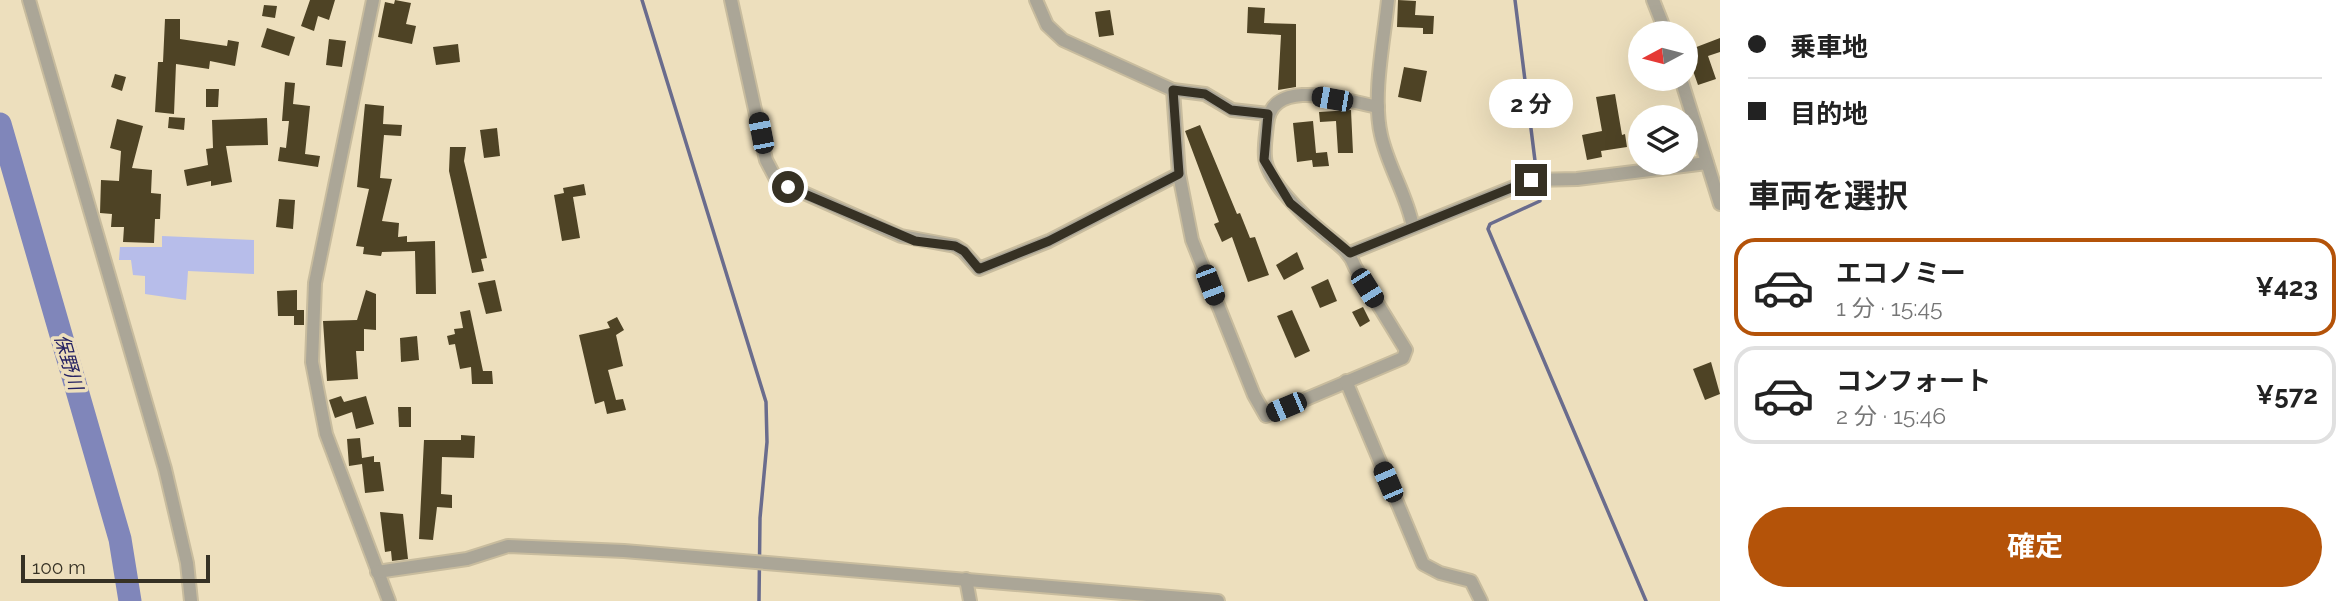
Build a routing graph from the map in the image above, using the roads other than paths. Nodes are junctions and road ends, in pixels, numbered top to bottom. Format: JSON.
{"nodes":[{"id":1,"x":29,"y":0,"type":"edge"},
{"id":2,"x":373,"y":0,"type":"edge"},
{"id":3,"x":731,"y":0,"type":"edge"},
{"id":4,"x":1036,"y":0,"type":"edge"},
{"id":5,"x":1388,"y":0,"type":"edge"},
{"id":6,"x":1653,"y":0,"type":"edge"},
{"id":7,"x":1661,"y":21,"type":"edge"},
{"id":8,"x":1173,"y":90,"type":"junction"},
{"id":9,"x":1685,"y":91,"type":"edge"},
{"id":10,"x":1378,"y":107,"type":"junction"},
{"id":11,"x":1268,"y":114,"type":"junction"},
{"id":12,"x":1707,"y":163,"type":"junction"},
{"id":13,"x":1179,"y":174,"type":"junction"},
{"id":14,"x":1720,"y":204,"type":"edge"},
{"id":15,"x":1413,"y":227,"type":"junction"},
{"id":16,"x":1350,"y":253,"type":"junction"},
{"id":17,"x":1346,"y":381,"type":"junction"},
{"id":18,"x":377,"y":572,"type":"junction"},
{"id":19,"x":967,"y":579,"type":"junction"},
{"id":20,"x":191,"y":601,"type":"edge"},
{"id":21,"x":389,"y":601,"type":"edge"},
{"id":22,"x":970,"y":601,"type":"edge"},
{"id":23,"x":1218,"y":601,"type":"edge"},
{"id":24,"x":1481,"y":601,"type":"edge"}],
"edges":[{"from":1,"to":20,"type":"street"},
{"from":2,"to":18,"type":"street"},
{"from":3,"to":13,"type":"street"},
{"from":4,"to":8,"type":"street"},
{"from":5,"to":10,"type":"street"},
{"from":6,"to":7,"type":"street"},
{"from":8,"to":11,"type":"street"},
{"from":8,"to":13,"type":"street"},
{"from":9,"to":12,"type":"street"},
{"from":10,"to":11,"type":"street"},
{"from":10,"to":15,"type":"street"},
{"from":11,"to":16,"type":"street"},
{"from":12,"to":14,"type":"street"},
{"from":12,"to":15,"type":"street"},
{"from":13,"to":17,"type":"street"},
{"from":15,"to":16,"type":"street"},
{"from":16,"to":17,"type":"street"},
{"from":17,"to":24,"type":"street"},
{"from":18,"to":19,"type":"street"},
{"from":18,"to":21,"type":"street"},
{"from":19,"to":22,"type":"street"},
{"from":19,"to":23,"type":"street"}]}
